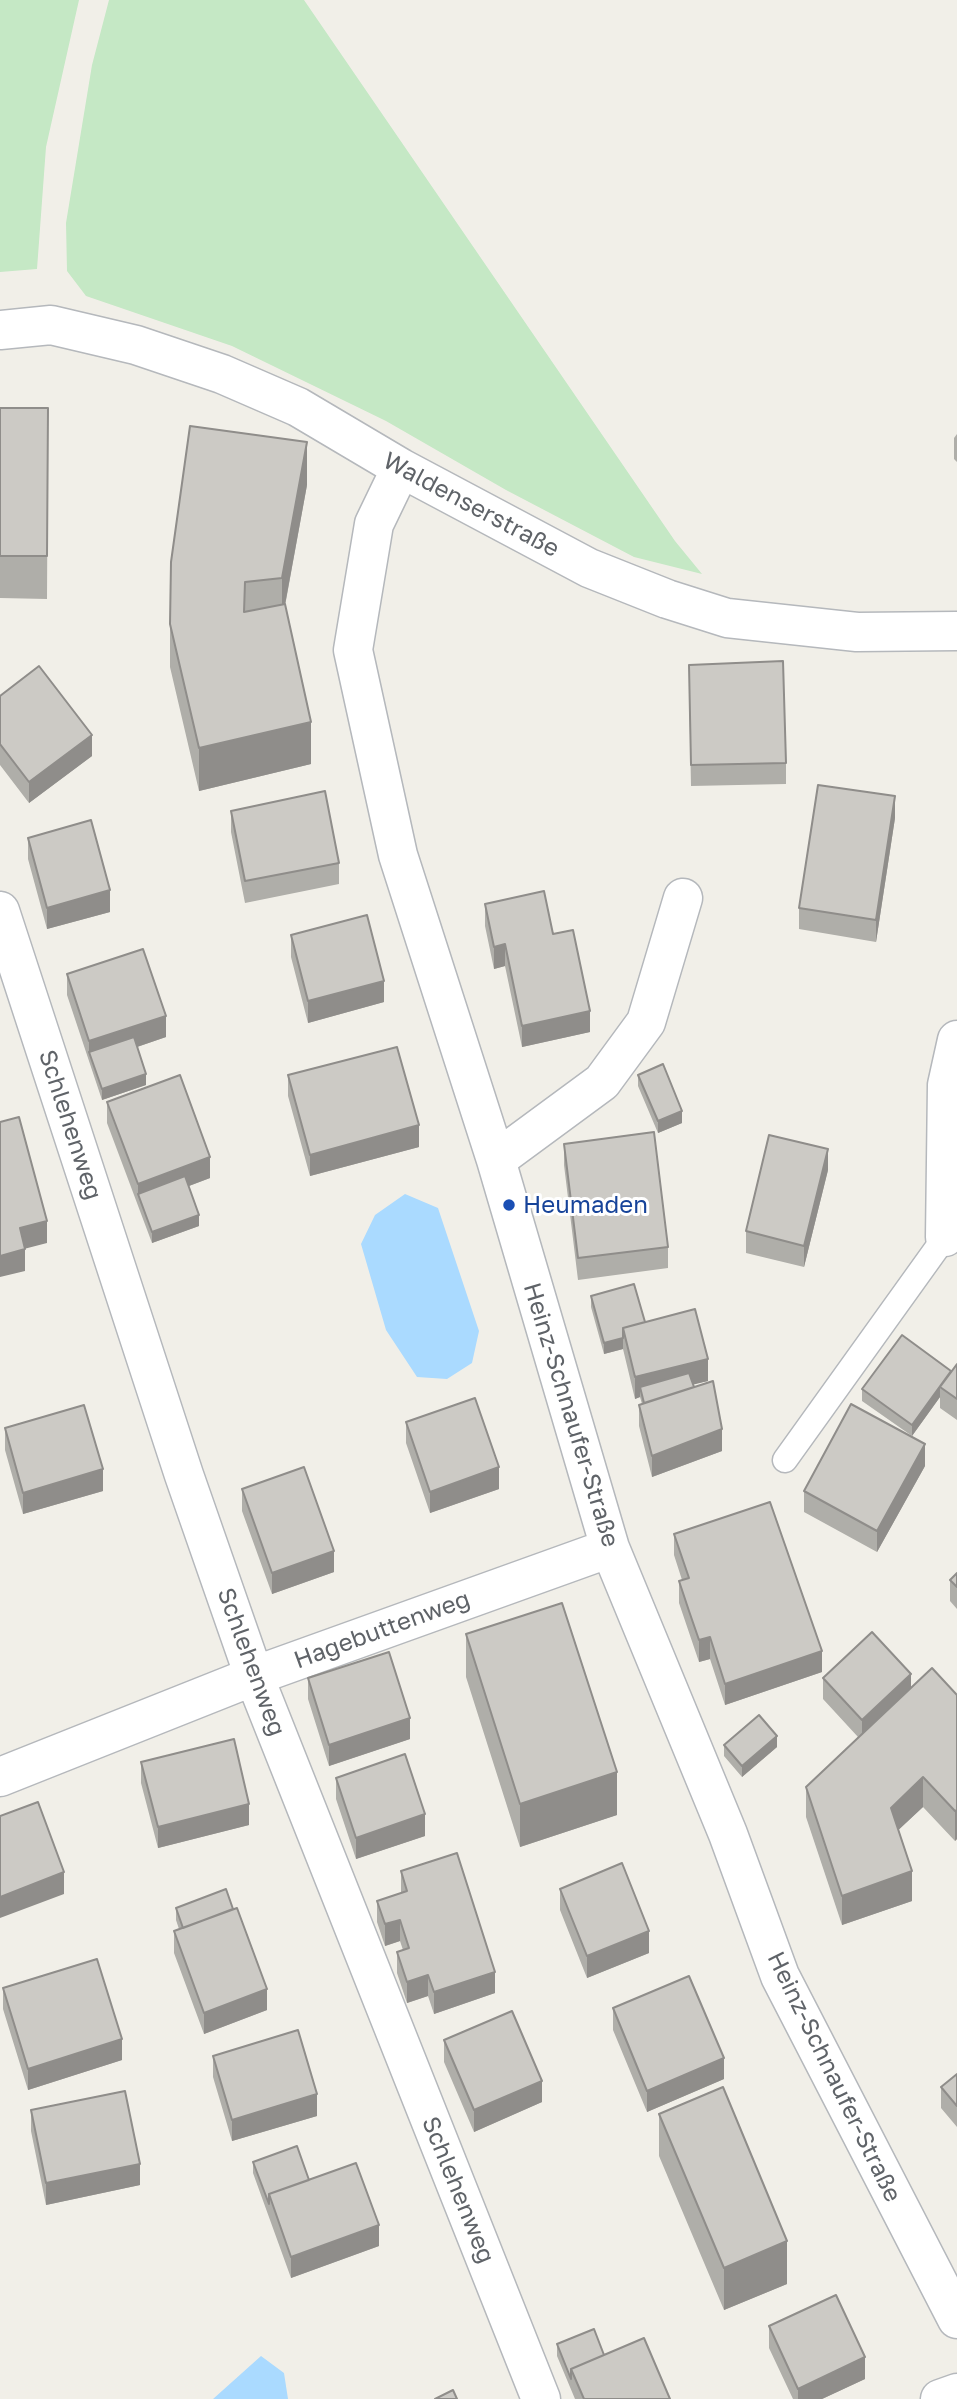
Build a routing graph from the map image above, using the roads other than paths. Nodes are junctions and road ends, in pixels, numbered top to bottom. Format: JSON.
{"nodes":[{"id":1,"x":0,"y":330,"type":"edge"},
{"id":2,"x":401,"y":468,"type":"junction"},
{"id":3,"x":957,"y":631,"type":"edge"},
{"id":4,"x":683,"y":898,"type":"dead end"},
{"id":5,"x":0,"y":911,"type":"edge"},
{"id":6,"x":957,"y":1040,"type":"edge"},
{"id":7,"x":496,"y":1160,"type":"junction"},
{"id":8,"x":945,"y":1237,"type":"joint"},
{"id":9,"x":785,"y":1460,"type":"dead end"},
{"id":10,"x":610,"y":1548,"type":"junction"},
{"id":11,"x":254,"y":1676,"type":"junction"},
{"id":12,"x":0,"y":1777,"type":"edge"},
{"id":13,"x":946,"y":2269,"type":"edge"},
{"id":14,"x":957,"y":2319,"type":"edge"},
{"id":15,"x":957,"y":2393,"type":"edge"},
{"id":16,"x":541,"y":2399,"type":"edge"},
{"id":17,"x":940,"y":2399,"type":"edge"}],
"edges":[{"from":1,"to":2,"type":"street","name":"Waldenserstraße"},
{"from":2,"to":3,"type":"street","name":"Waldenserstraße"},
{"from":2,"to":7,"type":"street","name":"Heinz-Schnaufer-Straße"},
{"from":4,"to":7,"type":"street"},
{"from":5,"to":11,"type":"street","name":"Schlehenweg"},
{"from":6,"to":8,"type":"street"},
{"from":7,"to":10,"type":"street","name":"Heinz-Schnaufer-Straße"},
{"from":8,"to":9,"type":"lane"},
{"from":10,"to":11,"type":"street","name":"Hagebuttenweg"},
{"from":10,"to":13,"type":"street","name":"Heinz-Schnaufer-Straße"},
{"from":11,"to":12,"type":"street","name":"Hagebuttenweg"},
{"from":11,"to":16,"type":"street","name":"Schlehenweg"},
{"from":13,"to":14,"type":"street","name":"Heinz-Schnaufer-Straße"},
{"from":15,"to":17,"type":"street"}]}
